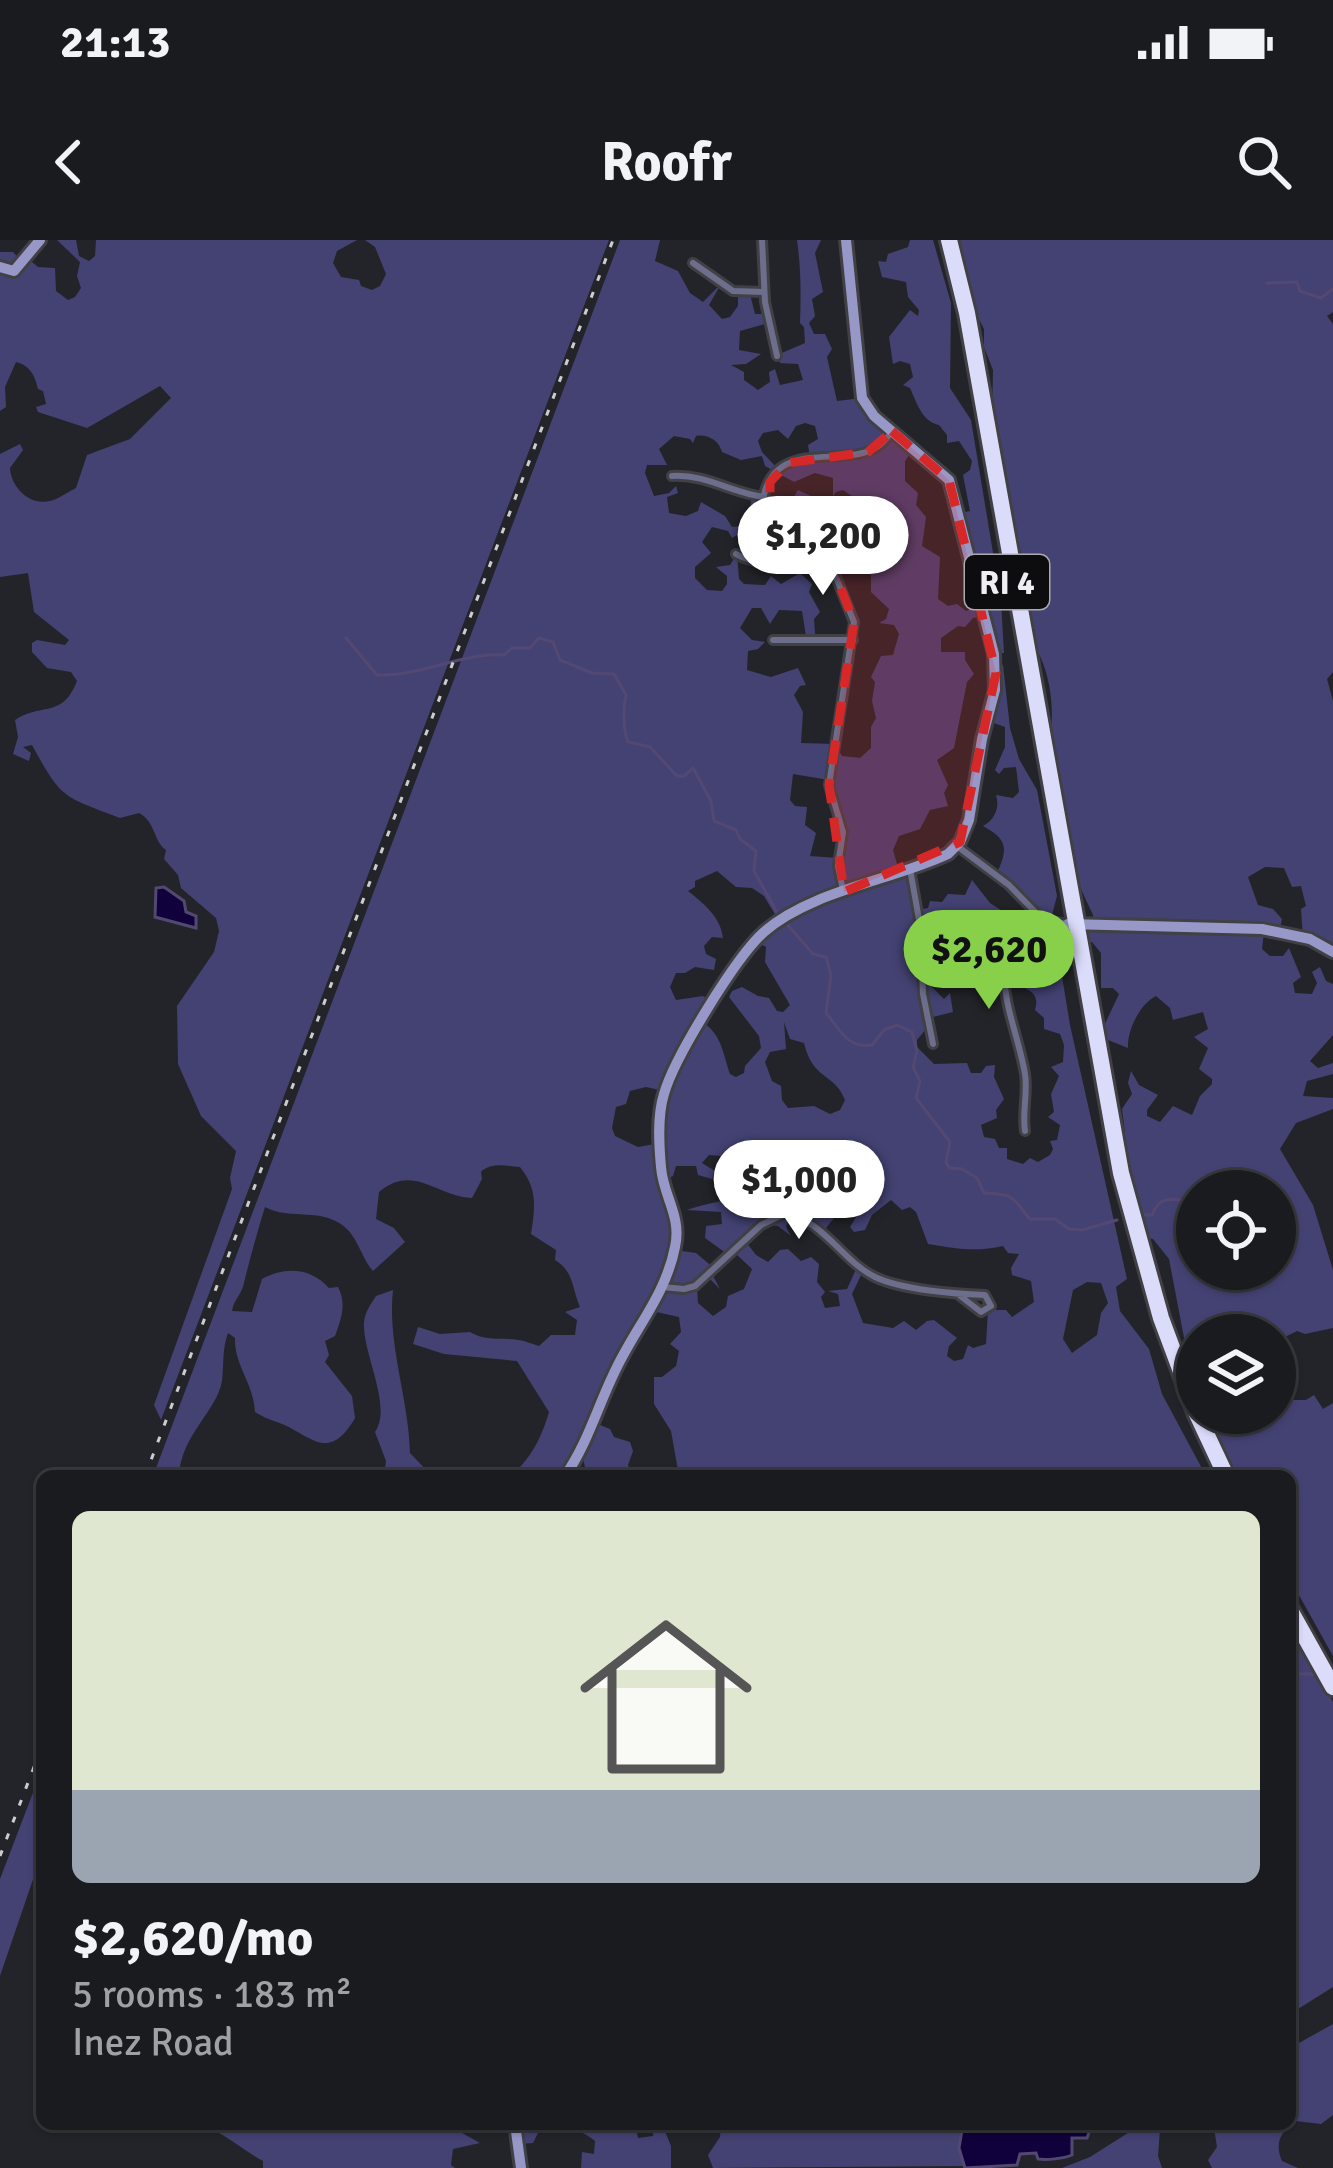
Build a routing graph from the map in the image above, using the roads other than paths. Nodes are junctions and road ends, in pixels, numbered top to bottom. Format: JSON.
{"nodes":[{"id":1,"x":40,"y":240,"type":"edge"},
{"id":2,"x":761,"y":240,"type":"edge"},
{"id":3,"x":846,"y":240,"type":"edge"},
{"id":4,"x":945,"y":240,"type":"edge"},
{"id":5,"x":693,"y":263,"type":"dead end"},
{"id":6,"x":0,"y":267,"type":"edge"},
{"id":7,"x":764,"y":292,"type":"junction"},
{"id":8,"x":777,"y":356,"type":"dead end"},
{"id":9,"x":892,"y":431,"type":"junction"},
{"id":10,"x":673,"y":476,"type":"dead end"},
{"id":11,"x":764,"y":497,"type":"junction"},
{"id":12,"x":794,"y":536,"type":"junction"},
{"id":13,"x":736,"y":554,"type":"dead end"},
{"id":14,"x":772,"y":640,"type":"dead end"},
{"id":15,"x":853,"y":640,"type":"junction"},
{"id":16,"x":957,"y":846,"type":"junction"},
{"id":17,"x":910,"y":869,"type":"junction"},
{"id":18,"x":844,"y":892,"type":"junction"},
{"id":19,"x":1038,"y":915,"type":"junction"},
{"id":20,"x":1072,"y":924,"type":"junction"},
{"id":21,"x":1333,"y":952,"type":"edge"},
{"id":22,"x":934,"y":1044,"type":"dead end"},
{"id":23,"x":1025,"y":1131,"type":"dead end"},
{"id":24,"x":662,"y":1287,"type":"junction"},
{"id":25,"x":959,"y":1295,"type":"junction"},
{"id":26,"x":570,"y":1470,"type":"edge"},
{"id":27,"x":1213,"y":1470,"type":"edge"},
{"id":28,"x":1223,"y":1470,"type":"edge"},
{"id":29,"x":1296,"y":1605,"type":"edge"},
{"id":30,"x":1296,"y":1619,"type":"edge"},
{"id":31,"x":1329,"y":1671,"type":"edge"},
{"id":32,"x":516,"y":2130,"type":"edge"},
{"id":33,"x":521,"y":2168,"type":"edge"}],
"edges":[{"from":1,"to":6,"type":"street"},
{"from":2,"to":7,"type":"street"},
{"from":3,"to":9,"type":"street"},
{"from":4,"to":20,"type":"highway","number":"RI 4"},
{"from":5,"to":7,"type":"street"},
{"from":7,"to":8,"type":"street"},
{"from":9,"to":11,"type":"street"},
{"from":9,"to":16,"type":"street"},
{"from":10,"to":11,"type":"street"},
{"from":11,"to":12,"type":"street"},
{"from":12,"to":13,"type":"street"},
{"from":12,"to":15,"type":"street"},
{"from":14,"to":15,"type":"street"},
{"from":15,"to":18,"type":"street"},
{"from":16,"to":17,"type":"street"},
{"from":16,"to":19,"type":"street"},
{"from":17,"to":18,"type":"street"},
{"from":17,"to":22,"type":"street"},
{"from":18,"to":24,"type":"street"},
{"from":19,"to":20,"type":"street"},
{"from":19,"to":23,"type":"street"},
{"from":20,"to":21,"type":"street"},
{"from":20,"to":27,"type":"highway","number":"RI 4"},
{"from":20,"to":28,"type":"highway","number":"RI 4"},
{"from":24,"to":25,"type":"street"},
{"from":24,"to":26,"type":"street"},
{"from":25,"to":25,"type":"street"},
{"from":29,"to":31,"type":"highway"},
{"from":30,"to":31,"type":"highway"},
{"from":32,"to":33,"type":"street"}]}
